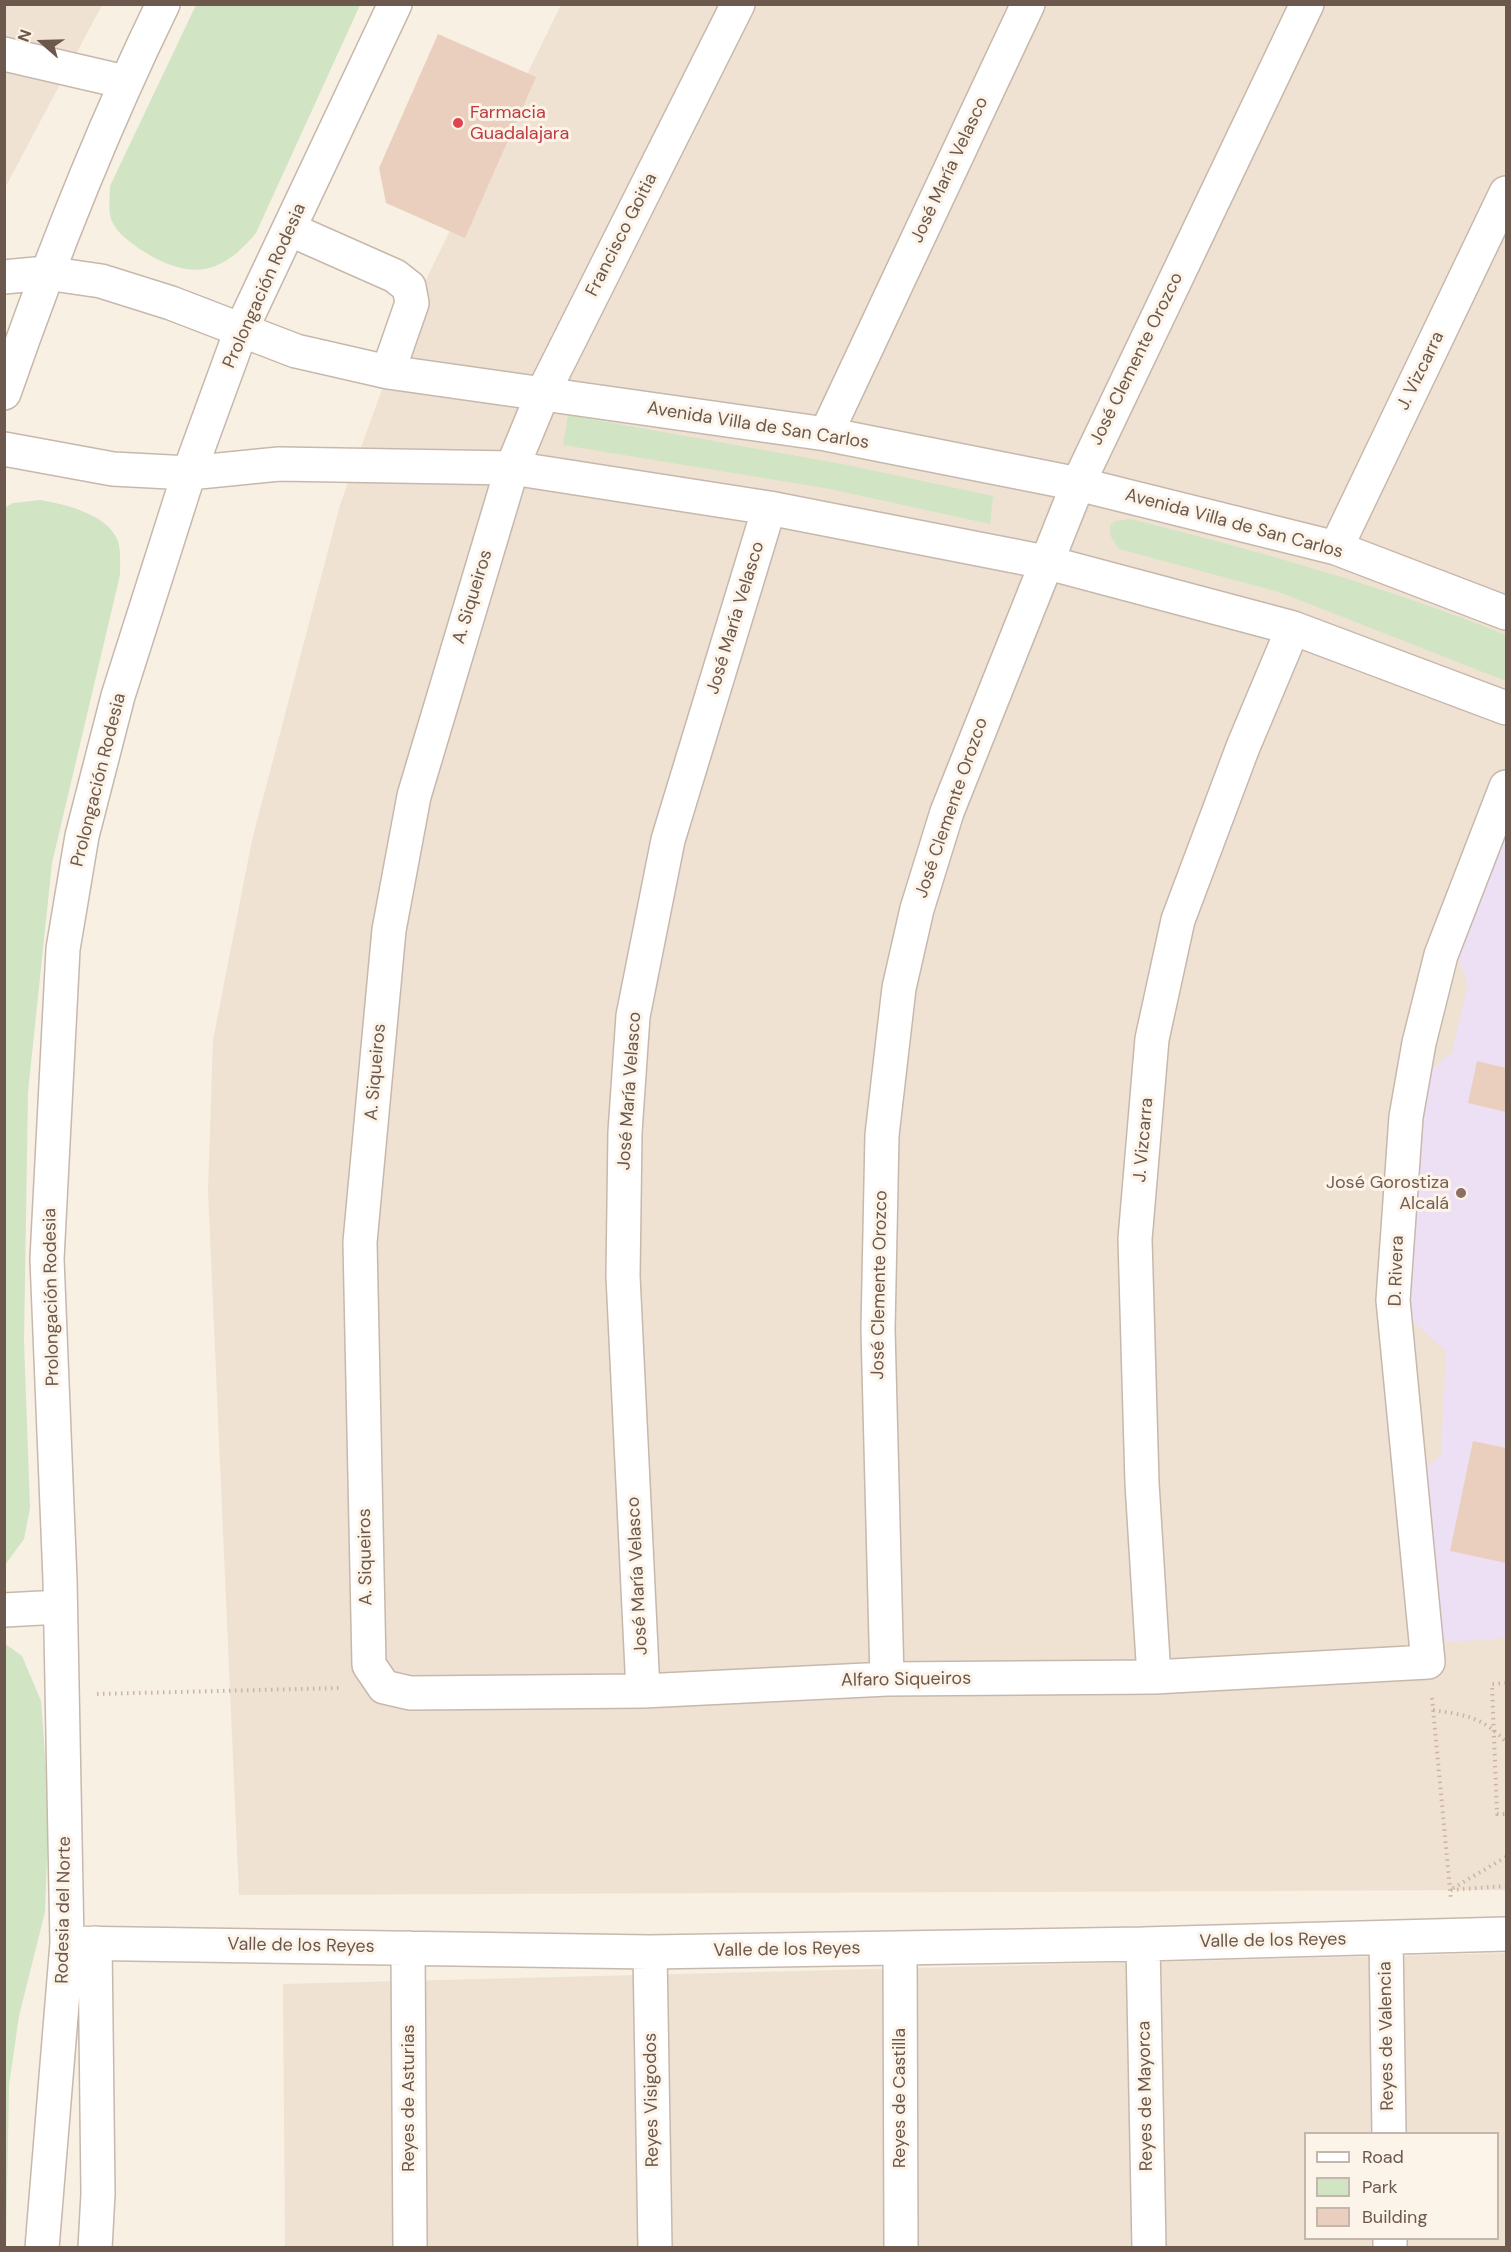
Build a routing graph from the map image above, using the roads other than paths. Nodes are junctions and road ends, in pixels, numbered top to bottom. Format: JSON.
{"nodes":[{"id":1,"x":163,"y":4,"type":"edge"},
{"id":2,"x":395,"y":4,"type":"edge"},
{"id":3,"x":738,"y":4,"type":"edge"},
{"id":4,"x":1028,"y":4,"type":"edge"},
{"id":5,"x":1307,"y":4,"type":"edge"},
{"id":6,"x":4,"y":54,"type":"edge"},
{"id":7,"x":125,"y":82,"type":"junction"},
{"id":8,"x":1506,"y":193,"type":"edge"},
{"id":9,"x":289,"y":229,"type":"junction"},
{"id":10,"x":46,"y":273,"type":"junction"},
{"id":11,"x":4,"y":277,"type":"edge"},
{"id":12,"x":242,"y":328,"type":"junction"},
{"id":13,"x":388,"y":372,"type":"junction"},
{"id":14,"x":4,"y":393,"type":"edge"},
{"id":15,"x":543,"y":393,"type":"junction"},
{"id":16,"x":826,"y":434,"type":"junction"},
{"id":17,"x":4,"y":449,"type":"edge"},
{"id":18,"x":512,"y":468,"type":"junction"},
{"id":19,"x":189,"y":473,"type":"junction"},
{"id":20,"x":1078,"y":484,"type":"junction"},
{"id":21,"x":769,"y":508,"type":"junction"},
{"id":22,"x":1336,"y":548,"type":"junction"},
{"id":23,"x":1045,"y":561,"type":"junction"},
{"id":24,"x":1506,"y":613,"type":"edge"},
{"id":25,"x":1293,"y":628,"type":"junction"},
{"id":26,"x":1506,"y":708,"type":"edge"},
{"id":27,"x":1506,"y":787,"type":"edge"},
{"id":28,"x":60,"y":1607,"type":"junction"},
{"id":29,"x":4,"y":1610,"type":"edge"},
{"id":30,"x":1428,"y":1662,"type":"joint"},
{"id":31,"x":1154,"y":1677,"type":"junction"},
{"id":32,"x":887,"y":1679,"type":"junction"},
{"id":33,"x":384,"y":1687,"type":"joint"},
{"id":34,"x":643,"y":1691,"type":"junction"},
{"id":35,"x":1506,"y":1934,"type":"edge"},
{"id":36,"x":1386,"y":1938,"type":"junction"},
{"id":37,"x":81,"y":1943,"type":"junction"},
{"id":38,"x":1143,"y":1944,"type":"junction"},
{"id":39,"x":408,"y":1948,"type":"junction"},
{"id":40,"x":900,"y":1948,"type":"junction"},
{"id":41,"x":650,"y":1952,"type":"junction"},
{"id":42,"x":1389,"y":2132,"type":"edge"},
{"id":43,"x":42,"y":2247,"type":"edge"},
{"id":44,"x":95,"y":2247,"type":"edge"},
{"id":45,"x":410,"y":2247,"type":"edge"},
{"id":46,"x":655,"y":2247,"type":"edge"},
{"id":47,"x":901,"y":2247,"type":"edge"},
{"id":48,"x":1149,"y":2247,"type":"edge"}],
"edges":[{"from":1,"to":7,"type":"street"},
{"from":2,"to":9,"type":"street","name":"Prolongación Rodesia"},
{"from":3,"to":15,"type":"street","name":"Francisco Goitia"},
{"from":4,"to":16,"type":"street","name":"José María Velasco"},
{"from":5,"to":20,"type":"street","name":"José Clemente Orozco"},
{"from":6,"to":7,"type":"street"},
{"from":7,"to":10,"type":"street"},
{"from":8,"to":22,"type":"street","name":"J. Vizcarra"},
{"from":9,"to":12,"type":"street","name":"Prolongación Rodesia"},
{"from":9,"to":13,"type":"street"},
{"from":10,"to":11,"type":"street","name":"Avenida Villa de San Carlos"},
{"from":10,"to":12,"type":"street","name":"Avenida Villa de San Carlos"},
{"from":10,"to":14,"type":"street"},
{"from":12,"to":13,"type":"street","name":"Avenida Villa de San Carlos"},
{"from":12,"to":19,"type":"street","name":"Prolongación Rodesia"},
{"from":13,"to":15,"type":"street","name":"Avenida Villa de San Carlos"},
{"from":15,"to":16,"type":"street","name":"Avenida Villa de San Carlos"},
{"from":15,"to":18,"type":"street","name":"Francisco Goitia"},
{"from":16,"to":20,"type":"street","name":"Avenida Villa de San Carlos"},
{"from":17,"to":19,"type":"street"},
{"from":18,"to":19,"type":"street"},
{"from":18,"to":21,"type":"street"},
{"from":18,"to":33,"type":"street","name":"A. Siqueiros"},
{"from":19,"to":28,"type":"street","name":"Prolongación Rodesia"},
{"from":20,"to":22,"type":"street","name":"Avenida Villa de San Carlos"},
{"from":20,"to":23,"type":"street","name":"José Clemente Orozco"},
{"from":21,"to":23,"type":"street"},
{"from":21,"to":34,"type":"street","name":"José María Velasco"},
{"from":22,"to":24,"type":"street","name":"Avenida Villa de San Carlos"},
{"from":23,"to":25,"type":"street"},
{"from":23,"to":32,"type":"street","name":"José Clemente Orozco"},
{"from":25,"to":26,"type":"street"},
{"from":25,"to":31,"type":"street","name":"J. Vizcarra"},
{"from":27,"to":30,"type":"street","name":"D. Rivera"},
{"from":28,"to":29,"type":"street"},
{"from":28,"to":37,"type":"street","name":"Rodesia del Norte"},
{"from":30,"to":31,"type":"street","name":"Alfaro Siqueiros"},
{"from":31,"to":32,"type":"street","name":"Alfaro Siqueiros"},
{"from":32,"to":34,"type":"street","name":"Alfaro Siqueiros"},
{"from":33,"to":34,"type":"street","name":"Alfaro Siqueiros"},
{"from":35,"to":36,"type":"street","name":"Valle de los Reyes"},
{"from":36,"to":38,"type":"street","name":"Valle de los Reyes"},
{"from":36,"to":42,"type":"street","name":"Reyes de Valencia"},
{"from":37,"to":39,"type":"street","name":"Valle de los Reyes"},
{"from":37,"to":43,"type":"street","name":"Rodesia del Norte"},
{"from":37,"to":44,"type":"street"},
{"from":38,"to":40,"type":"street","name":"Valle de los Reyes"},
{"from":38,"to":48,"type":"street","name":"Reyes de Mayorca"},
{"from":39,"to":41,"type":"street","name":"Valle de los Reyes"},
{"from":39,"to":45,"type":"street","name":"Reyes de Asturias"},
{"from":40,"to":41,"type":"street","name":"Valle de los Reyes"},
{"from":40,"to":47,"type":"street","name":"Reyes de Castilla"},
{"from":41,"to":46,"type":"street","name":"Reyes Visigodos"}]}
